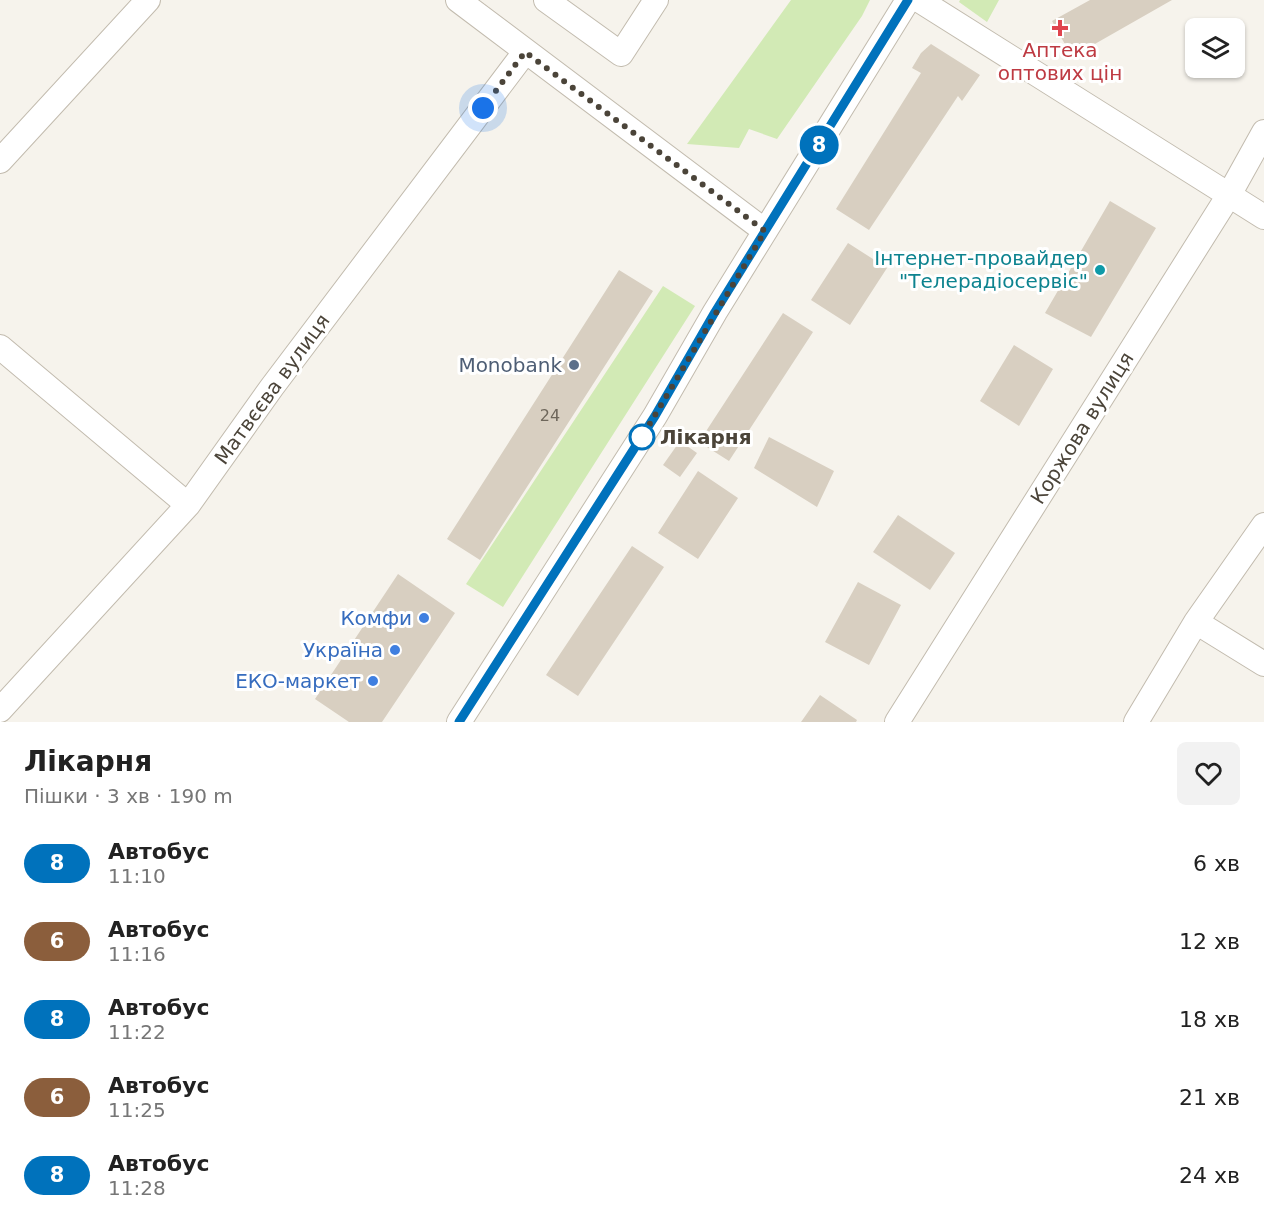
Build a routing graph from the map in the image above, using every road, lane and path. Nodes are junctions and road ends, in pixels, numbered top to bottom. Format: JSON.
{"nodes":[{"id":1,"x":148,"y":0,"type":"edge"},
{"id":2,"x":458,"y":0,"type":"edge"},
{"id":3,"x":546,"y":0,"type":"edge"},
{"id":4,"x":656,"y":0,"type":"edge"},
{"id":5,"x":908,"y":0,"type":"edge"},
{"id":6,"x":919,"y":0,"type":"edge"},
{"id":7,"x":525,"y":52,"type":"junction"},
{"id":8,"x":1264,"y":132,"type":"edge"},
{"id":9,"x":0,"y":161,"type":"edge"},
{"id":10,"x":1229,"y":195,"type":"junction"},
{"id":11,"x":1264,"y":217,"type":"edge"},
{"id":12,"x":765,"y":231,"type":"junction"},
{"id":13,"x":0,"y":347,"type":"edge"},
{"id":14,"x":188,"y":506,"type":"junction"},
{"id":15,"x":1264,"y":525,"type":"edge"},
{"id":16,"x":1196,"y":622,"type":"junction"},
{"id":17,"x":1264,"y":664,"type":"edge"},
{"id":18,"x":0,"y":710,"type":"edge"},
{"id":19,"x":459,"y":722,"type":"edge"},
{"id":20,"x":897,"y":722,"type":"edge"},
{"id":21,"x":1136,"y":722,"type":"edge"}],
"edges":[{"from":1,"to":9,"type":"street"},
{"from":2,"to":7,"type":"street"},
{"from":3,"to":4,"type":"street"},
{"from":5,"to":12,"type":"street"},
{"from":6,"to":10,"type":"street"},
{"from":7,"to":12,"type":"street"},
{"from":7,"to":14,"type":"street","name":"Матвєєва вулиця"},
{"from":8,"to":10,"type":"street","name":"Коржова вулиця"},
{"from":10,"to":11,"type":"street"},
{"from":10,"to":20,"type":"street","name":"Коржова вулиця"},
{"from":12,"to":19,"type":"street"},
{"from":13,"to":14,"type":"street"},
{"from":14,"to":18,"type":"street","name":"Матвєєва вулиця"},
{"from":15,"to":16,"type":"street"},
{"from":16,"to":17,"type":"street"},
{"from":16,"to":21,"type":"street"}]}
